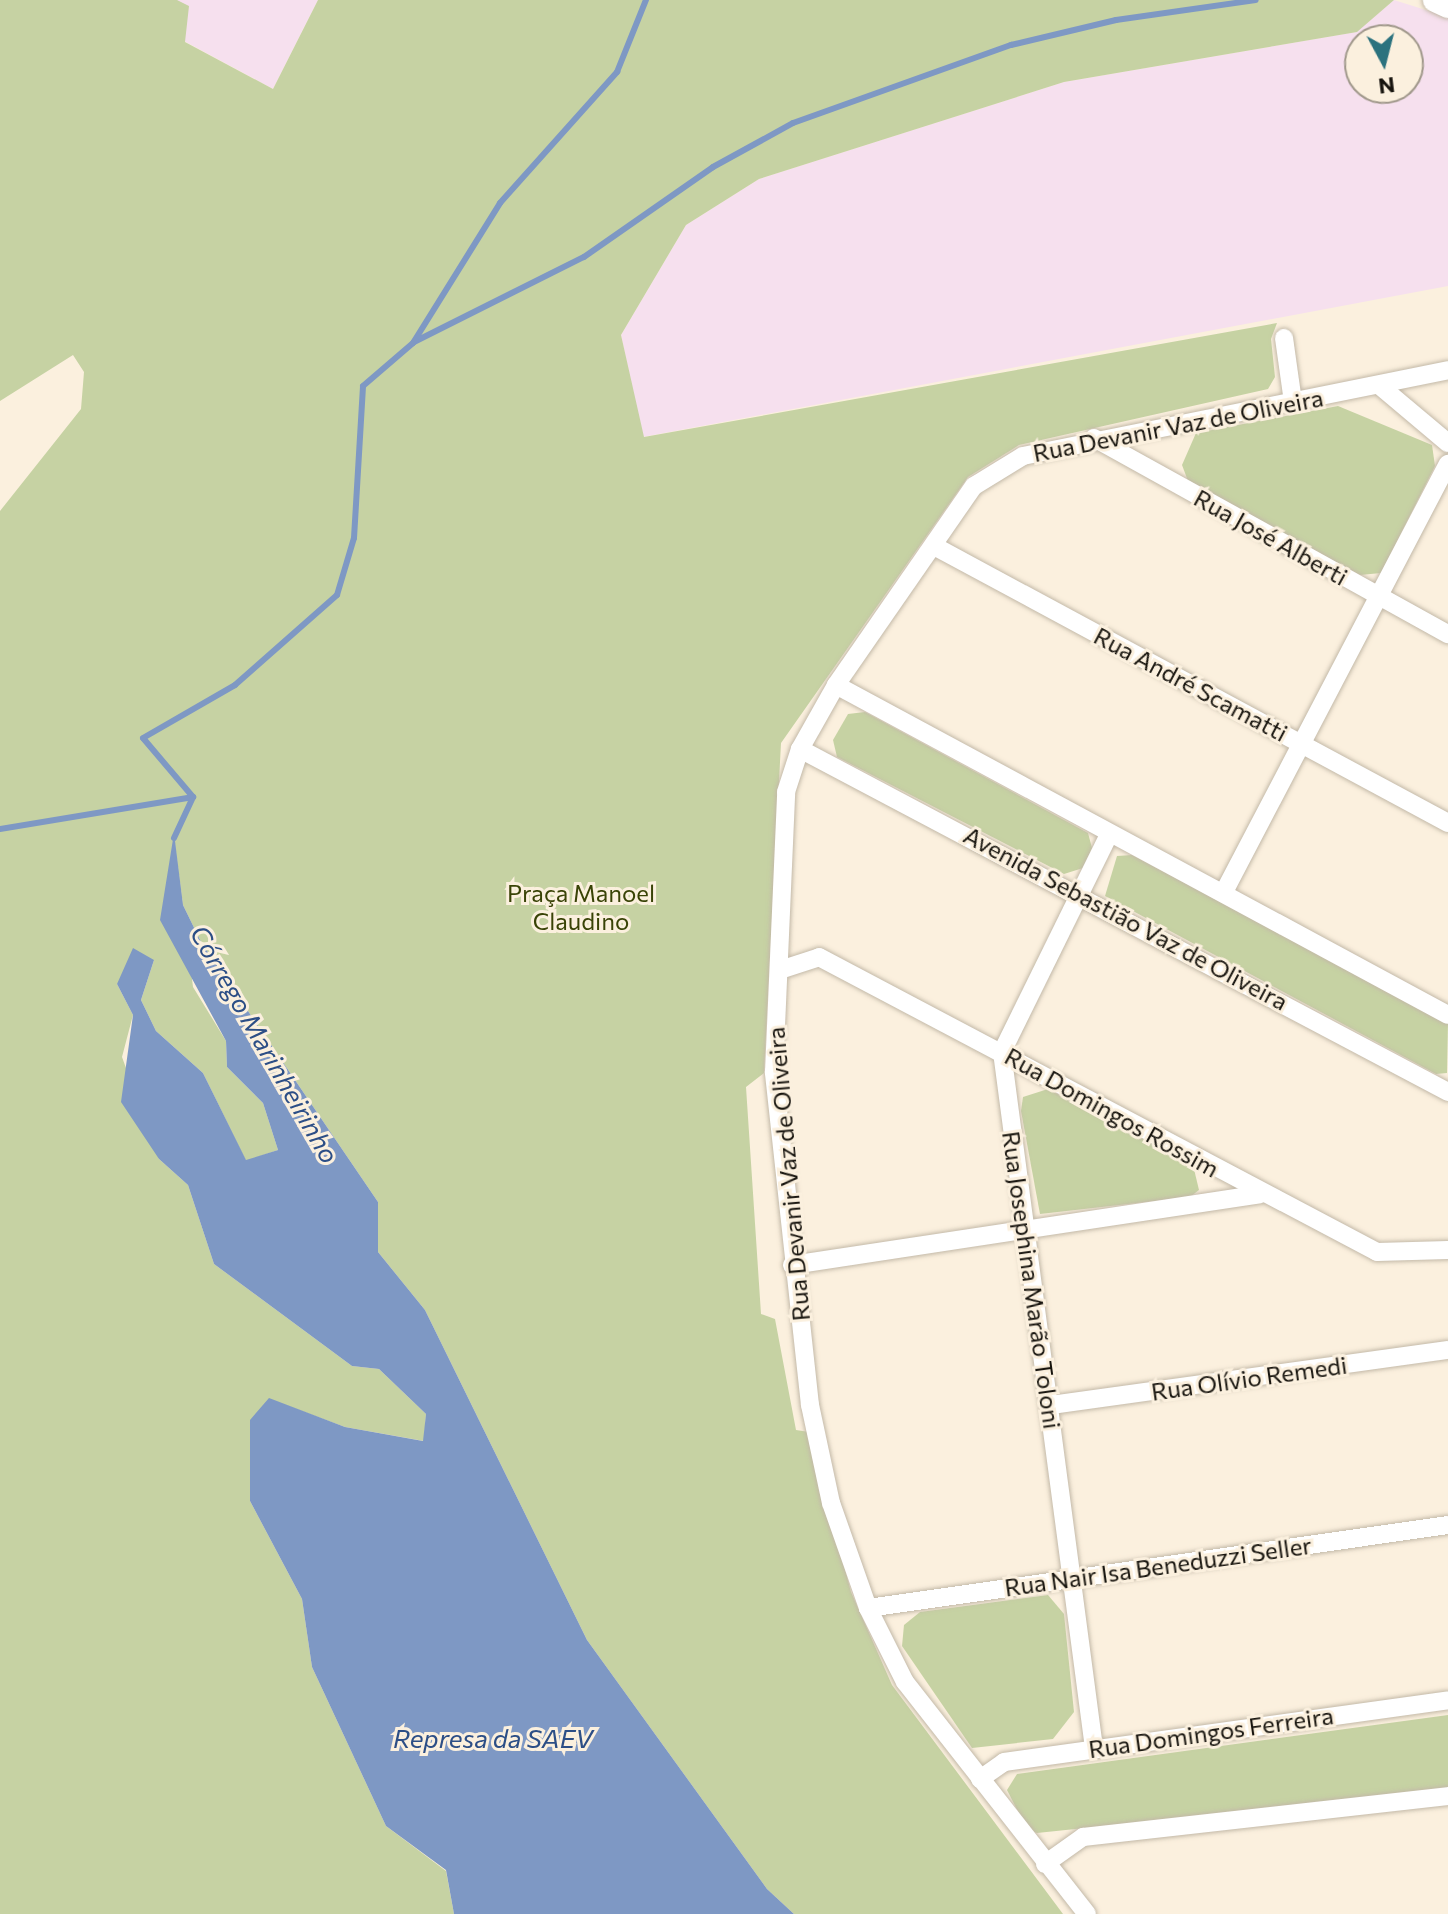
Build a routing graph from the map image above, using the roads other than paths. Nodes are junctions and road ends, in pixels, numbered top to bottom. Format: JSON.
{"nodes":[{"id":1,"x":1435,"y":0,"type":"edge"},
{"id":2,"x":1448,"y":6,"type":"edge"},
{"id":3,"x":1284,"y":338,"type":"dead end"},
{"id":4,"x":1448,"y":370,"type":"edge"},
{"id":5,"x":1380,"y":386,"type":"junction"},
{"id":6,"x":1293,"y":402,"type":"junction"},
{"id":7,"x":1094,"y":438,"type":"junction"},
{"id":8,"x":1448,"y":443,"type":"edge"},
{"id":9,"x":1448,"y":464,"type":"edge"},
{"id":10,"x":934,"y":546,"type":"junction"},
{"id":11,"x":1381,"y":598,"type":"junction"},
{"id":12,"x":1448,"y":634,"type":"edge"},
{"id":13,"x":836,"y":685,"type":"junction"},
{"id":14,"x":1297,"y":741,"type":"junction"},
{"id":15,"x":800,"y":749,"type":"junction"},
{"id":16,"x":1448,"y":823,"type":"edge"},
{"id":17,"x":1109,"y":835,"type":"junction"},
{"id":18,"x":1225,"y":890,"type":"junction"},
{"id":19,"x":1084,"y":894,"type":"junction"},
{"id":20,"x":783,"y":969,"type":"junction"},
{"id":21,"x":1448,"y":1015,"type":"edge"},
{"id":22,"x":1002,"y":1052,"type":"junction"},
{"id":23,"x":1448,"y":1092,"type":"edge"},
{"id":24,"x":1260,"y":1194,"type":"junction"},
{"id":25,"x":1021,"y":1233,"type":"junction"},
{"id":26,"x":1448,"y":1250,"type":"edge"},
{"id":27,"x":792,"y":1265,"type":"junction"},
{"id":28,"x":1448,"y":1350,"type":"edge"},
{"id":29,"x":1051,"y":1405,"type":"junction"},
{"id":30,"x":1448,"y":1525,"type":"edge"},
{"id":31,"x":1071,"y":1578,"type":"junction"},
{"id":32,"x":868,"y":1608,"type":"junction"},
{"id":33,"x":1448,"y":1700,"type":"edge"},
{"id":34,"x":1094,"y":1748,"type":"junction"},
{"id":35,"x":980,"y":1779,"type":"junction"},
{"id":36,"x":1448,"y":1796,"type":"edge"},
{"id":37,"x":1045,"y":1864,"type":"junction"},
{"id":38,"x":1087,"y":1914,"type":"edge"}],
"edges":[{"from":1,"to":2,"type":"main road"},
{"from":3,"to":6,"type":"street"},
{"from":4,"to":5,"type":"street","name":"Rua Devanir Vaz de Oliveira"},
{"from":5,"to":6,"type":"street","name":"Rua Devanir Vaz de Oliveira"},
{"from":5,"to":8,"type":"street"},
{"from":6,"to":7,"type":"street","name":"Rua Devanir Vaz de Oliveira"},
{"from":7,"to":10,"type":"street","name":"Rua Devanir Vaz de Oliveira"},
{"from":7,"to":11,"type":"street","name":"Rua José Alberti"},
{"from":9,"to":11,"type":"street"},
{"from":10,"to":13,"type":"street","name":"Rua Devanir Vaz de Oliveira"},
{"from":10,"to":14,"type":"street","name":"Rua André Scamatti"},
{"from":11,"to":12,"type":"street","name":"Rua José Alberti"},
{"from":11,"to":14,"type":"street"},
{"from":13,"to":15,"type":"street","name":"Rua Devanir Vaz de Oliveira"},
{"from":13,"to":17,"type":"street"},
{"from":14,"to":16,"type":"street","name":"Rua André Scamatti"},
{"from":14,"to":18,"type":"street"},
{"from":15,"to":19,"type":"street","name":"Avenida Sebastião Vaz de Oliveira"},
{"from":15,"to":20,"type":"street","name":"Rua Devanir Vaz de Oliveira"},
{"from":17,"to":18,"type":"street"},
{"from":17,"to":19,"type":"street"},
{"from":18,"to":21,"type":"street"},
{"from":19,"to":22,"type":"street"},
{"from":19,"to":23,"type":"street","name":"Avenida Sebastião Vaz de Oliveira"},
{"from":20,"to":22,"type":"street","name":"Rua Domingos Rossim"},
{"from":20,"to":27,"type":"street","name":"Rua Devanir Vaz de Oliveira"},
{"from":22,"to":24,"type":"street","name":"Rua Domingos Rossim"},
{"from":22,"to":25,"type":"street","name":"Rua Josephina Marão Toloni"},
{"from":24,"to":25,"type":"street"},
{"from":24,"to":26,"type":"street","name":"Rua Domingos Rossim"},
{"from":25,"to":27,"type":"street"},
{"from":25,"to":29,"type":"street","name":"Rua Josephina Marão Toloni"},
{"from":27,"to":32,"type":"street","name":"Rua Devanir Vaz de Oliveira"},
{"from":28,"to":29,"type":"street","name":"Rua Olívio Remedi"},
{"from":29,"to":31,"type":"street","name":"Rua Josephina Marão Toloni"},
{"from":30,"to":31,"type":"street","name":"Rua Nair Isa Beneduzzi Seller"},
{"from":31,"to":32,"type":"street","name":"Rua Nair Isa Beneduzzi Seller"},
{"from":31,"to":34,"type":"street","name":"Rua Josephina Marão Toloni"},
{"from":32,"to":35,"type":"street","name":"Rua Devanir Vaz de Oliveira"},
{"from":33,"to":34,"type":"street","name":"Rua Domingos Ferreira"},
{"from":34,"to":35,"type":"street","name":"Rua Domingos Ferreira"},
{"from":35,"to":37,"type":"street","name":"Rua Devanir Vaz de Oliveira"},
{"from":36,"to":37,"type":"street"},
{"from":37,"to":38,"type":"street","name":"Rua Devanir Vaz de Oliveira"}]}
